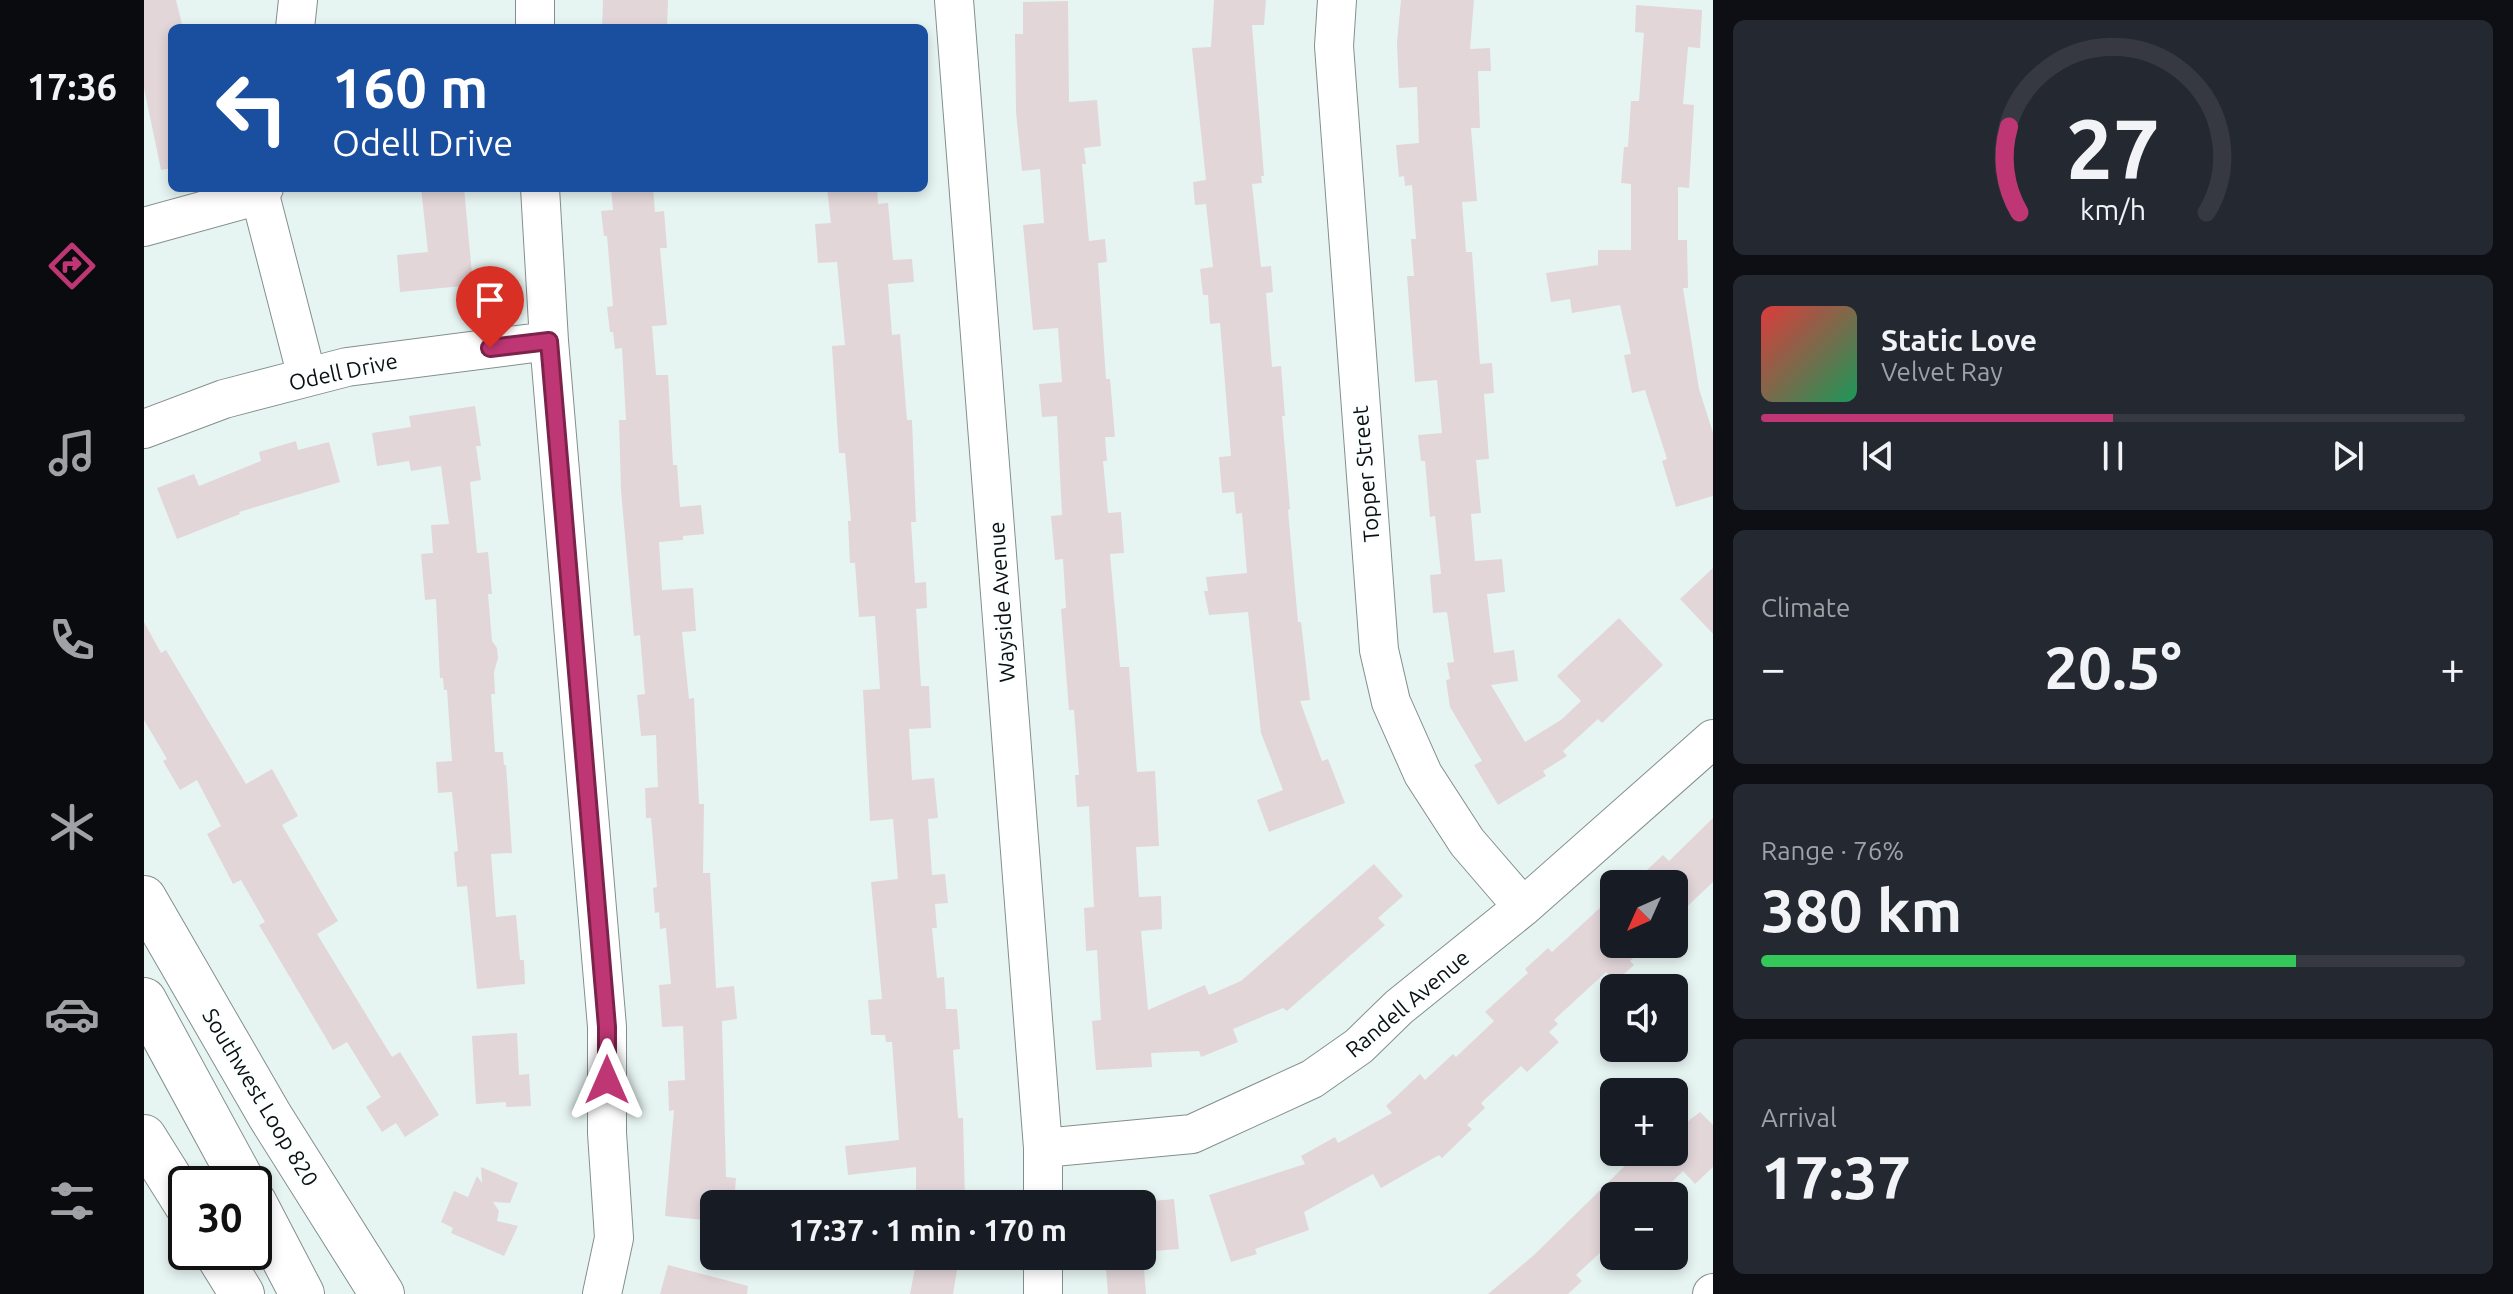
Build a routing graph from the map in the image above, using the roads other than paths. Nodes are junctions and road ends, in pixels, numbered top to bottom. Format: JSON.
{"nodes":[{"id":1,"x":298,"y":0,"type":"edge"},
{"id":2,"x":535,"y":0,"type":"edge"},
{"id":3,"x":954,"y":0,"type":"edge"},
{"id":4,"x":1337,"y":0,"type":"edge"},
{"id":5,"x":295,"y":24,"type":"edge"},
{"id":6,"x":535,"y":24,"type":"edge"},
{"id":7,"x":259,"y":192,"type":"edge"},
{"id":8,"x":262,"y":192,"type":"edge"},
{"id":9,"x":540,"y":192,"type":"edge"},
{"id":10,"x":144,"y":227,"type":"edge"},
{"id":11,"x":549,"y":341,"type":"junction"},
{"id":12,"x":307,"y":377,"type":"junction"},
{"id":13,"x":144,"y":429,"type":"edge"},
{"id":14,"x":1713,"y":739,"type":"edge"},
{"id":15,"x":144,"y":898,"type":"edge"},
{"id":16,"x":1523,"y":907,"type":"junction"},
{"id":17,"x":144,"y":1000,"type":"edge"},
{"id":18,"x":144,"y":1137,"type":"edge"},
{"id":19,"x":1043,"y":1148,"type":"junction"},
{"id":20,"x":234,"y":1166,"type":"edge"},
{"id":21,"x":168,"y":1175,"type":"edge"},
{"id":22,"x":1043,"y":1190,"type":"edge"},
{"id":23,"x":272,"y":1236,"type":"edge"},
{"id":24,"x":227,"y":1270,"type":"edge"},
{"id":25,"x":1043,"y":1270,"type":"edge"},
{"id":26,"x":242,"y":1294,"type":"edge"},
{"id":27,"x":302,"y":1294,"type":"edge"},
{"id":28,"x":382,"y":1294,"type":"edge"},
{"id":29,"x":602,"y":1294,"type":"edge"},
{"id":30,"x":1043,"y":1294,"type":"edge"}],
"edges":[{"from":1,"to":5,"type":"street"},
{"from":2,"to":6,"type":"street"},
{"from":3,"to":19,"type":"street","name":"Wayside Avenue"},
{"from":4,"to":16,"type":"street","name":"Topper Street"},
{"from":7,"to":10,"type":"street"},
{"from":8,"to":12,"type":"street"},
{"from":9,"to":11,"type":"street"},
{"from":11,"to":12,"type":"street","name":"Odell Drive"},
{"from":11,"to":29,"type":"street"},
{"from":12,"to":13,"type":"street","name":"Odell Drive"},
{"from":14,"to":16,"type":"street","name":"Randell Avenue"},
{"from":15,"to":28,"type":"main road","name":"Southwest Loop 820"},
{"from":16,"to":19,"type":"street","name":"Randell Avenue"},
{"from":17,"to":20,"type":"main road"},
{"from":18,"to":21,"type":"main road"},
{"from":19,"to":22,"type":"street","name":"Wayside Avenue"},
{"from":23,"to":27,"type":"main road"},
{"from":24,"to":26,"type":"main road"},
{"from":25,"to":30,"type":"street"}]}
